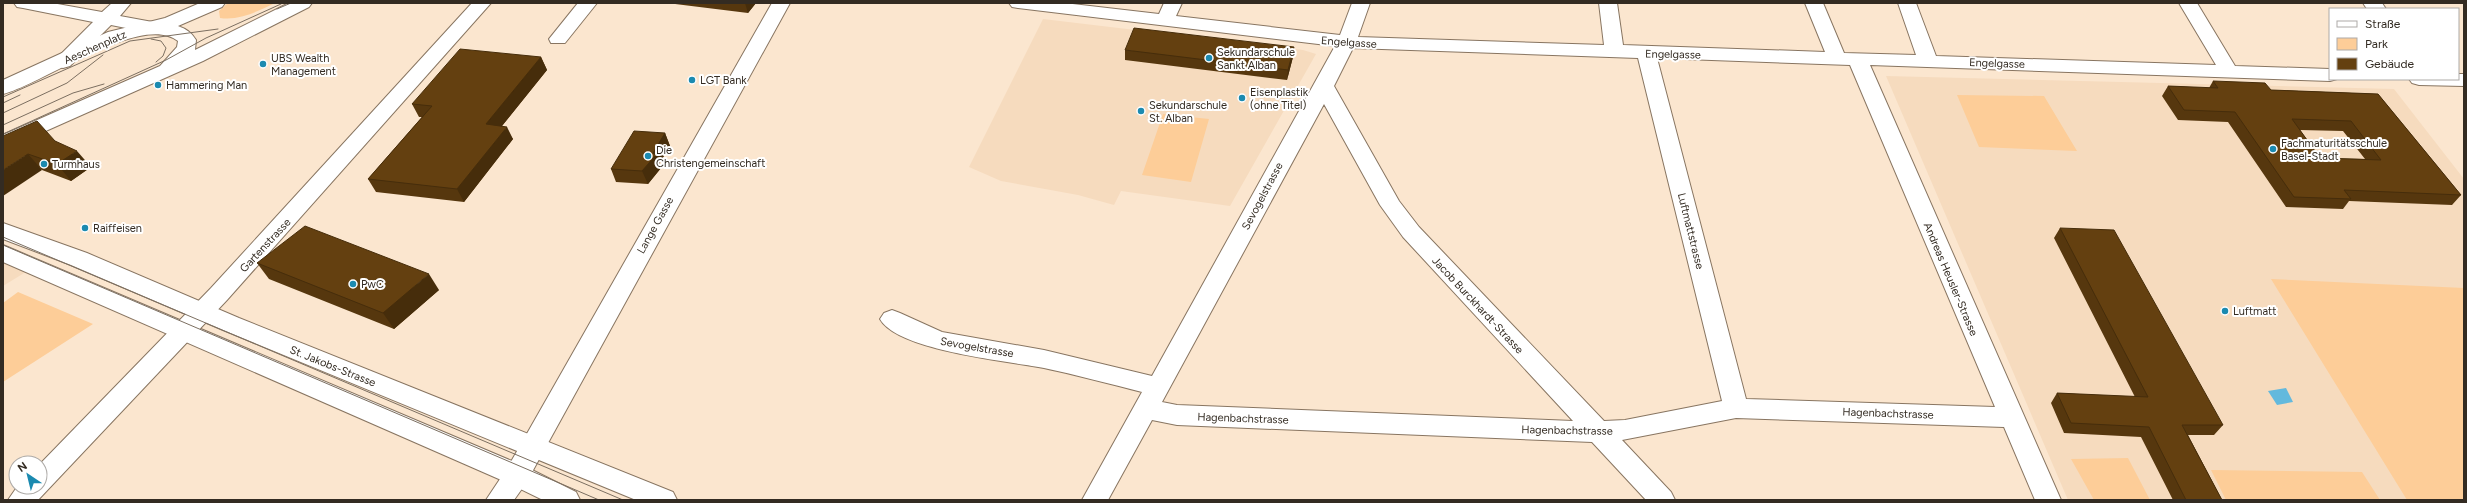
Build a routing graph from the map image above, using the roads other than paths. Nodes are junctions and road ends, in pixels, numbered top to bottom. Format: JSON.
{"nodes":[{"id":1,"x":23,"y":3,"type":"edge"},
{"id":2,"x":122,"y":3,"type":"edge"},
{"id":3,"x":216,"y":3,"type":"edge"},
{"id":4,"x":482,"y":3,"type":"edge"},
{"id":5,"x":588,"y":3,"type":"edge"},
{"id":6,"x":781,"y":3,"type":"edge"},
{"id":7,"x":1018,"y":3,"type":"edge"},
{"id":8,"x":1173,"y":3,"type":"edge"},
{"id":9,"x":1361,"y":3,"type":"edge"},
{"id":10,"x":1608,"y":3,"type":"edge"},
{"id":11,"x":1814,"y":3,"type":"edge"},
{"id":12,"x":1907,"y":3,"type":"edge"},
{"id":13,"x":2188,"y":3,"type":"edge"},
{"id":14,"x":298,"y":6,"type":"edge"},
{"id":15,"x":108,"y":19,"type":"junction"},
{"id":16,"x":1165,"y":21,"type":"junction"},
{"id":17,"x":152,"y":27,"type":"junction"},
{"id":18,"x":558,"y":40,"type":"dead end"},
{"id":19,"x":1347,"y":42,"type":"junction"},
{"id":20,"x":1614,"y":52,"type":"junction"},
{"id":21,"x":1646,"y":53,"type":"junction"},
{"id":22,"x":1846,"y":57,"type":"junction"},
{"id":23,"x":1928,"y":61,"type":"junction"},
{"id":24,"x":63,"y":62,"type":"junction"},
{"id":25,"x":2229,"y":71,"type":"junction"},
{"id":26,"x":156,"y":73,"type":"junction"},
{"id":27,"x":2329,"y":75,"type":"edge"},
{"id":28,"x":1325,"y":87,"type":"junction"},
{"id":29,"x":3,"y":88,"type":"edge"},
{"id":30,"x":3,"y":143,"type":"edge"},
{"id":31,"x":3,"y":231,"type":"edge"},
{"id":32,"x":3,"y":253,"type":"edge"},
{"id":33,"x":203,"y":312,"type":"junction"},
{"id":34,"x":892,"y":319,"type":"dead end"},
{"id":35,"x":184,"y":332,"type":"junction"},
{"id":36,"x":1158,"y":387,"type":"junction"},
{"id":37,"x":1736,"y":408,"type":"junction"},
{"id":38,"x":1146,"y":409,"type":"junction"},
{"id":39,"x":2010,"y":417,"type":"junction"},
{"id":40,"x":1597,"y":432,"type":"junction"},
{"id":41,"x":532,"y":448,"type":"junction"},
{"id":42,"x":48,"y":473,"type":"edge"},
{"id":43,"x":517,"y":475,"type":"junction"},
{"id":44,"x":499,"y":500,"type":"edge"},
{"id":45,"x":567,"y":500,"type":"edge"},
{"id":46,"x":664,"y":500,"type":"edge"},
{"id":47,"x":1095,"y":500,"type":"edge"},
{"id":48,"x":1662,"y":500,"type":"edge"},
{"id":49,"x":2048,"y":500,"type":"edge"}],
"edges":[{"from":1,"to":15,"type":"street"},
{"from":2,"to":15,"type":"street"},
{"from":3,"to":17,"type":"street"},
{"from":4,"to":33,"type":"street","name":"Gartenstrasse"},
{"from":5,"to":18,"type":"street"},
{"from":6,"to":41,"type":"street","name":"Lange Gasse"},
{"from":7,"to":16,"type":"street","name":"Engelgasse"},
{"from":8,"to":16,"type":"street"},
{"from":9,"to":19,"type":"street","name":"Sevogelstrasse"},
{"from":10,"to":20,"type":"street"},
{"from":11,"to":22,"type":"street","name":"Andreas Heusler-Strasse"},
{"from":12,"to":23,"type":"street"},
{"from":13,"to":25,"type":"street"},
{"from":14,"to":26,"type":"street","name":"Aeschenplatz"},
{"from":15,"to":17,"type":"street"},
{"from":15,"to":24,"type":"street"},
{"from":16,"to":19,"type":"street","name":"Engelgasse"},
{"from":17,"to":24,"type":"street","name":"Aeschenplatz"},
{"from":17,"to":26,"type":"street","name":"Aeschenplatz"},
{"from":19,"to":20,"type":"street","name":"Engelgasse"},
{"from":19,"to":28,"type":"street","name":"Sevogelstrasse"},
{"from":20,"to":21,"type":"street","name":"Engelgasse"},
{"from":21,"to":22,"type":"street","name":"Engelgasse"},
{"from":21,"to":37,"type":"street","name":"Luftmattstrasse"},
{"from":22,"to":23,"type":"street","name":"Engelgasse"},
{"from":22,"to":39,"type":"street","name":"Andreas Heusler-Strasse"},
{"from":23,"to":25,"type":"street","name":"Engelgasse"},
{"from":24,"to":29,"type":"street","name":"Aeschenplatz"},
{"from":25,"to":27,"type":"street","name":"Engelgasse"},
{"from":26,"to":30,"type":"street","name":"Aeschenplatz"},
{"from":28,"to":36,"type":"street","name":"Sevogelstrasse"},
{"from":28,"to":40,"type":"street","name":"Jacob Burckhardt-Strasse"},
{"from":31,"to":33,"type":"street","name":"St. Jakobs-Strasse"},
{"from":32,"to":35,"type":"street"},
{"from":33,"to":35,"type":"street","name":"Gartenstrasse"},
{"from":33,"to":41,"type":"street","name":"St. Jakobs-Strasse"},
{"from":34,"to":36,"type":"street","name":"Sevogelstrasse"},
{"from":35,"to":42,"type":"street","name":"Gartenstrasse"},
{"from":35,"to":43,"type":"street"},
{"from":36,"to":38,"type":"street","name":"Sevogelstrasse"},
{"from":37,"to":39,"type":"street","name":"Hagenbachstrasse"},
{"from":37,"to":40,"type":"street","name":"Hagenbachstrasse"},
{"from":38,"to":40,"type":"street","name":"Hagenbachstrasse"},
{"from":38,"to":47,"type":"street","name":"Sevogelstrasse"},
{"from":39,"to":49,"type":"street","name":"Andreas Heusler-Strasse"},
{"from":40,"to":48,"type":"street","name":"Jacob Burckhardt-Strasse"},
{"from":41,"to":43,"type":"street","name":"Lange Gasse"},
{"from":41,"to":46,"type":"street","name":"St. Jakobs-Strasse"},
{"from":43,"to":44,"type":"street","name":"Lange Gasse"},
{"from":43,"to":45,"type":"street"}]}
